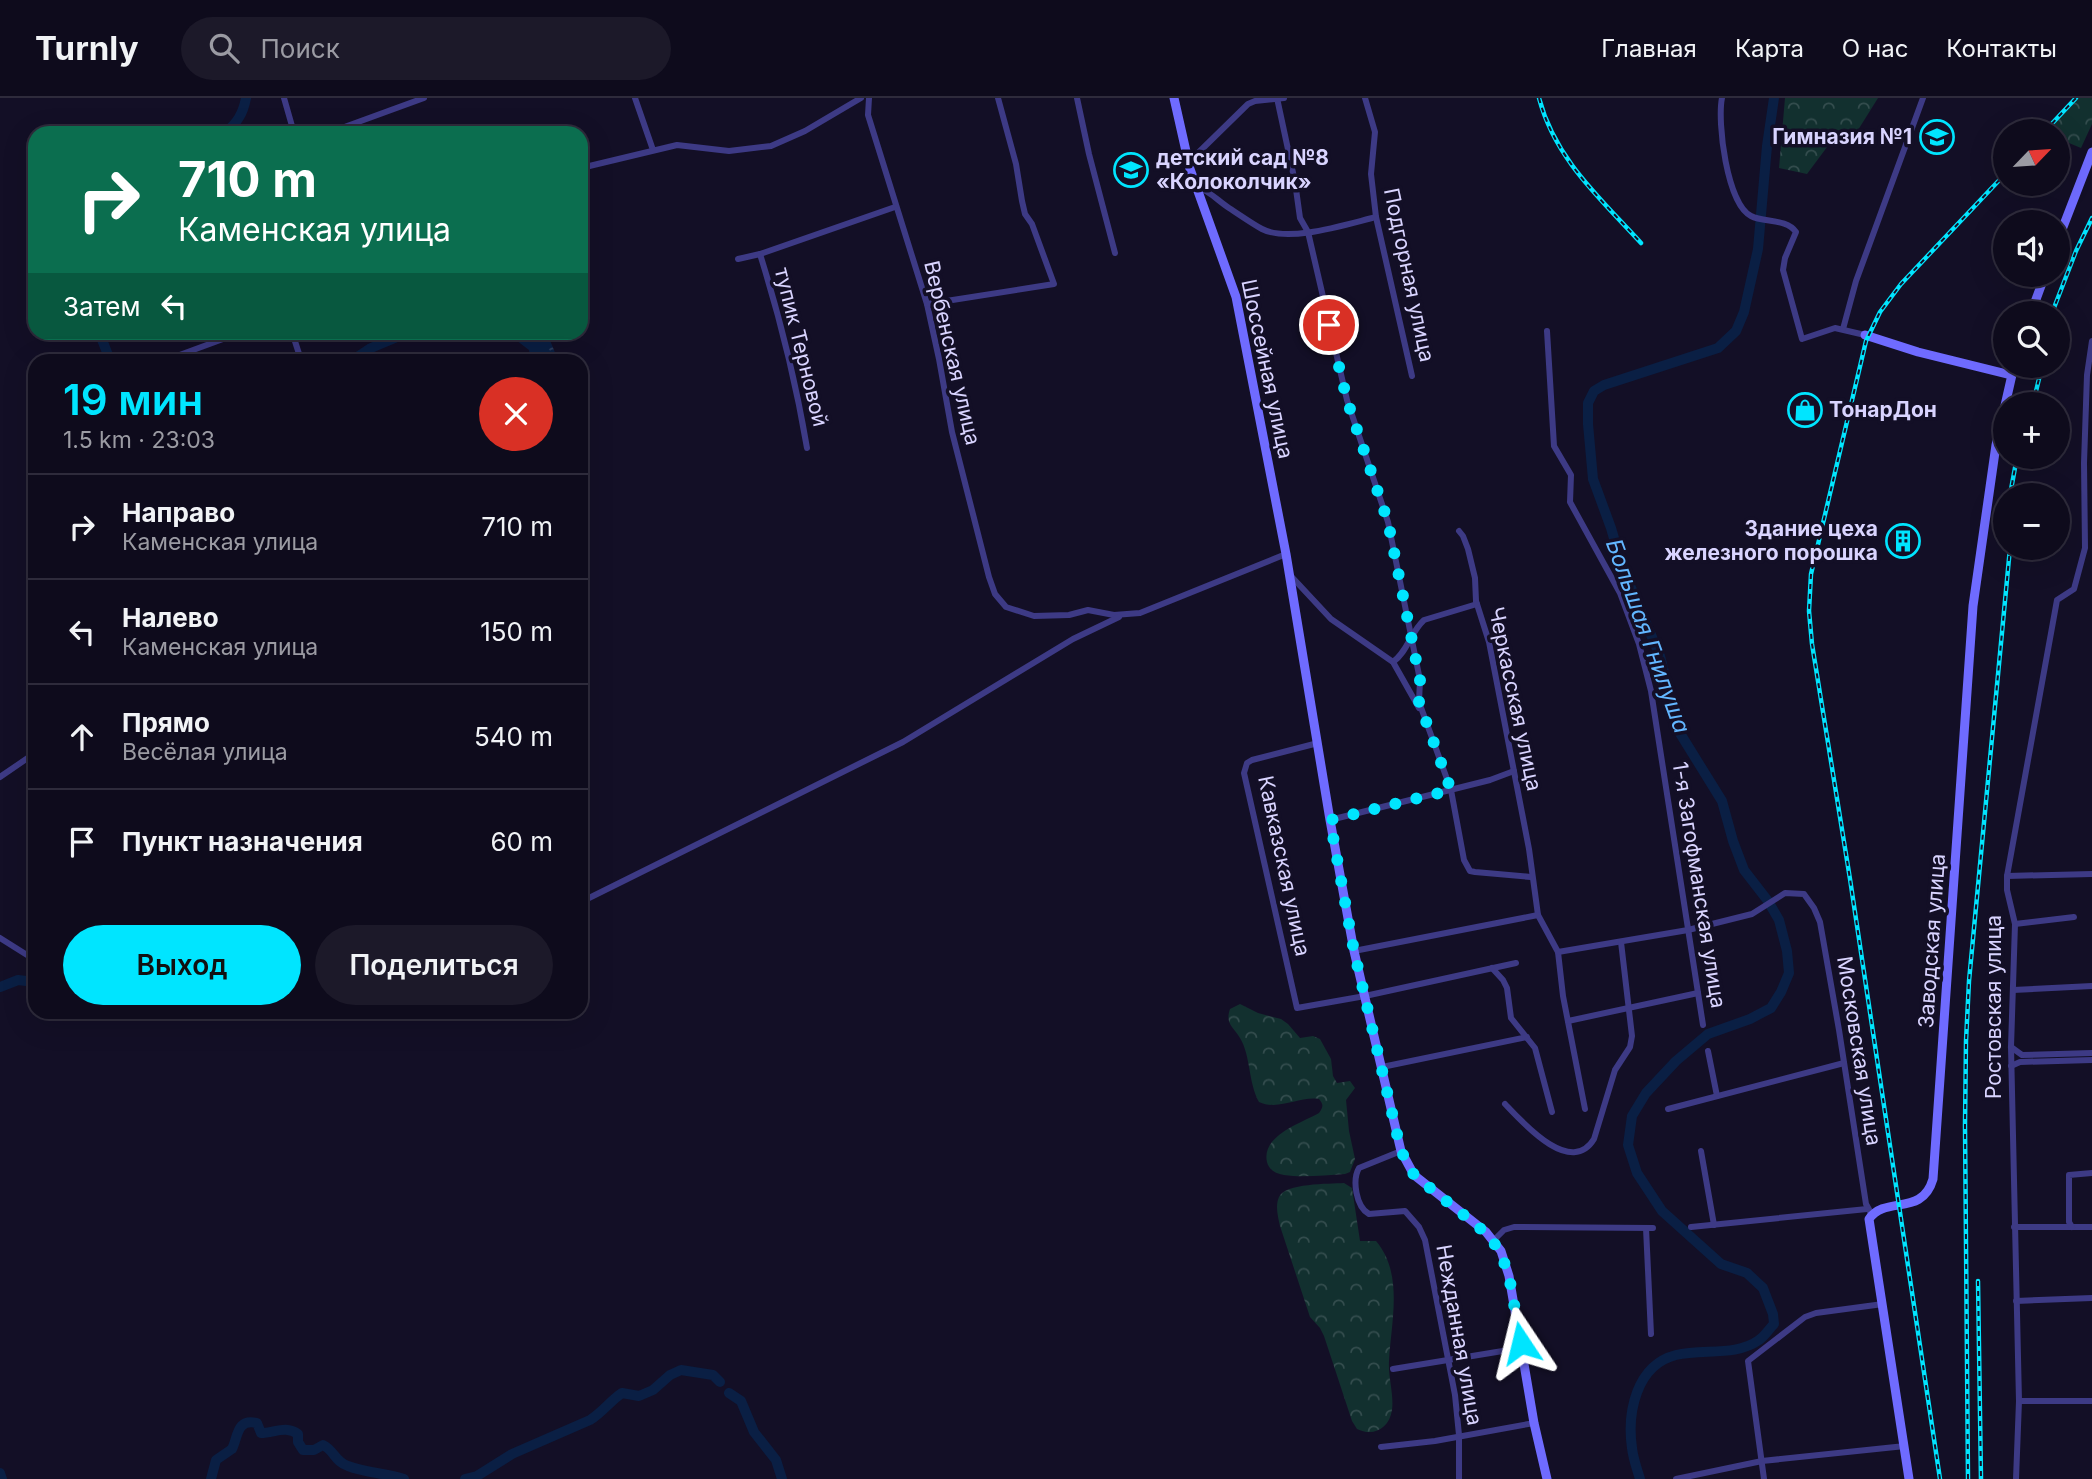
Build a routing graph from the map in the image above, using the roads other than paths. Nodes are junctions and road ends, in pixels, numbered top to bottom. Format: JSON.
{"nodes":[{"id":1,"x":284,"y":98,"type":"edge"},
{"id":2,"x":424,"y":98,"type":"edge"},
{"id":3,"x":635,"y":98,"type":"edge"},
{"id":4,"x":861,"y":98,"type":"edge"},
{"id":5,"x":869,"y":98,"type":"edge"},
{"id":6,"x":998,"y":98,"type":"edge"},
{"id":7,"x":1077,"y":98,"type":"edge"},
{"id":8,"x":1174,"y":98,"type":"edge"},
{"id":9,"x":1365,"y":98,"type":"edge"},
{"id":10,"x":1721,"y":98,"type":"edge"},
{"id":11,"x":1923,"y":98,"type":"edge"},
{"id":12,"x":1279,"y":99,"type":"edge"},
{"id":13,"x":293,"y":126,"type":"edge"},
{"id":14,"x":347,"y":126,"type":"edge"},
{"id":15,"x":653,"y":150,"type":"junction"},
{"id":16,"x":2092,"y":152,"type":"edge"},
{"id":17,"x":1188,"y":160,"type":"junction"},
{"id":18,"x":588,"y":166,"type":"edge"},
{"id":19,"x":1196,"y":187,"type":"junction"},
{"id":20,"x":895,"y":207,"type":"junction"},
{"id":21,"x":2069,"y":210,"type":"edge"},
{"id":22,"x":1376,"y":217,"type":"junction"},
{"id":23,"x":1308,"y":233,"type":"junction"},
{"id":24,"x":1115,"y":253,"type":"dead end"},
{"id":25,"x":760,"y":254,"type":"junction"},
{"id":26,"x":738,"y":260,"type":"dead end"},
{"id":27,"x":926,"y":304,"type":"junction"},
{"id":28,"x":1843,"y":329,"type":"junction"},
{"id":29,"x":1546,"y":331,"type":"dead end"},
{"id":30,"x":1865,"y":334,"type":"joint"},
{"id":31,"x":221,"y":340,"type":"edge"},
{"id":32,"x":2092,"y":341,"type":"edge"},
{"id":33,"x":185,"y":354,"type":"edge"},
{"id":34,"x":1993,"y":366,"type":"edge"},
{"id":35,"x":2089,"y":375,"type":"edge"},
{"id":36,"x":1412,"y":376,"type":"dead end"},
{"id":37,"x":2011,"y":378,"type":"edge"},
{"id":38,"x":807,"y":448,"type":"dead end"},
{"id":39,"x":2088,"y":463,"type":"edge"},
{"id":40,"x":1458,"y":531,"type":"dead end"},
{"id":41,"x":2089,"y":548,"type":"edge"},
{"id":42,"x":1286,"y":554,"type":"junction"},
{"id":43,"x":1290,"y":575,"type":"junction"},
{"id":44,"x":1476,"y":604,"type":"junction"},
{"id":45,"x":1120,"y":616,"type":"junction"},
{"id":46,"x":1410,"y":638,"type":"junction"},
{"id":47,"x":1393,"y":662,"type":"junction"},
{"id":48,"x":1422,"y":712,"type":"junction"},
{"id":49,"x":1318,"y":743,"type":"junction"},
{"id":50,"x":28,"y":758,"type":"edge"},
{"id":51,"x":1514,"y":771,"type":"junction"},
{"id":52,"x":0,"y":777,"type":"edge"},
{"id":53,"x":1451,"y":790,"type":"junction"},
{"id":54,"x":1330,"y":820,"type":"junction"},
{"id":55,"x":2092,"y":874,"type":"edge"},
{"id":56,"x":1531,"y":877,"type":"junction"},
{"id":57,"x":2007,"y":877,"type":"junction"},
{"id":58,"x":588,"y":898,"type":"edge"},
{"id":59,"x":1538,"y":915,"type":"junction"},
{"id":60,"x":2074,"y":917,"type":"dead end"},
{"id":61,"x":2015,"y":924,"type":"junction"},
{"id":62,"x":1688,"y":930,"type":"junction"},
{"id":63,"x":0,"y":938,"type":"edge"},
{"id":64,"x":1621,"y":942,"type":"junction"},
{"id":65,"x":1354,"y":951,"type":"junction"},
{"id":66,"x":1558,"y":952,"type":"junction"},
{"id":67,"x":28,"y":956,"type":"edge"},
{"id":68,"x":1516,"y":963,"type":"dead end"},
{"id":69,"x":1492,"y":968,"type":"junction"},
{"id":70,"x":2092,"y":986,"type":"edge"},
{"id":71,"x":2013,"y":990,"type":"junction"},
{"id":72,"x":1698,"y":993,"type":"junction"},
{"id":73,"x":1365,"y":996,"type":"junction"},
{"id":74,"x":1628,"y":1008,"type":"junction"},
{"id":75,"x":1568,"y":1021,"type":"junction"},
{"id":76,"x":1703,"y":1026,"type":"dead end"},
{"id":77,"x":1527,"y":1037,"type":"junction"},
{"id":78,"x":2011,"y":1047,"type":"junction"},
{"id":79,"x":1708,"y":1051,"type":"dead end"},
{"id":80,"x":2092,"y":1053,"type":"edge"},
{"id":81,"x":2092,"y":1060,"type":"edge"},
{"id":82,"x":1844,"y":1063,"type":"junction"},
{"id":83,"x":2011,"y":1066,"type":"junction"},
{"id":84,"x":1382,"y":1067,"type":"junction"},
{"id":85,"x":1717,"y":1096,"type":"junction"},
{"id":86,"x":1505,"y":1104,"type":"dead end"},
{"id":87,"x":1585,"y":1109,"type":"dead end"},
{"id":88,"x":1668,"y":1110,"type":"dead end"},
{"id":89,"x":1552,"y":1112,"type":"dead end"},
{"id":90,"x":1401,"y":1151,"type":"junction"},
{"id":91,"x":1701,"y":1151,"type":"dead end"},
{"id":92,"x":2092,"y":1173,"type":"edge"},
{"id":93,"x":1870,"y":1212,"type":"junction"},
{"id":94,"x":1714,"y":1225,"type":"junction"},
{"id":95,"x":1691,"y":1227,"type":"dead end"},
{"id":96,"x":2014,"y":1227,"type":"junction"},
{"id":97,"x":2072,"y":1227,"type":"junction"},
{"id":98,"x":2092,"y":1227,"type":"edge"},
{"id":99,"x":1493,"y":1241,"type":"junction"},
{"id":100,"x":2092,"y":1298,"type":"edge"},
{"id":101,"x":2016,"y":1301,"type":"junction"},
{"id":102,"x":1883,"y":1304,"type":"junction"},
{"id":103,"x":1651,"y":1334,"type":"dead end"},
{"id":104,"x":1521,"y":1348,"type":"junction"},
{"id":105,"x":1447,"y":1360,"type":"junction"},
{"id":106,"x":1393,"y":1370,"type":"dead end"},
{"id":107,"x":2018,"y":1401,"type":"junction"},
{"id":108,"x":2092,"y":1401,"type":"edge"},
{"id":109,"x":1534,"y":1423,"type":"junction"},
{"id":110,"x":1459,"y":1435,"type":"junction"},
{"id":111,"x":1905,"y":1446,"type":"junction"},
{"id":112,"x":1381,"y":1447,"type":"dead end"},
{"id":113,"x":1762,"y":1461,"type":"junction"},
{"id":114,"x":1460,"y":1479,"type":"edge"},
{"id":115,"x":1546,"y":1479,"type":"edge"},
{"id":116,"x":1676,"y":1479,"type":"edge"},
{"id":117,"x":1765,"y":1479,"type":"edge"},
{"id":118,"x":1909,"y":1479,"type":"edge"},
{"id":119,"x":2016,"y":1479,"type":"edge"}],
"edges":[{"from":1,"to":13,"type":"street"},
{"from":2,"to":14,"type":"street"},
{"from":3,"to":15,"type":"street"},
{"from":4,"to":15,"type":"street"},
{"from":5,"to":20,"type":"street","name":"Вербенская улица"},
{"from":6,"to":27,"type":"street"},
{"from":7,"to":24,"type":"street"},
{"from":8,"to":17,"type":"main road","name":"Шоссейная улица"},
{"from":9,"to":22,"type":"street","name":"Подгорная улица"},
{"from":10,"to":28,"type":"street"},
{"from":11,"to":28,"type":"street"},
{"from":12,"to":17,"type":"street"},
{"from":12,"to":23,"type":"street"},
{"from":15,"to":18,"type":"street"},
{"from":16,"to":21,"type":"main road"},
{"from":17,"to":19,"type":"main road","name":"Шоссейная улица"},
{"from":19,"to":23,"type":"street"},
{"from":19,"to":42,"type":"main road","name":"Шоссейная улица"},
{"from":20,"to":25,"type":"street","name":"тупик Терновой"},
{"from":20,"to":27,"type":"street","name":"Вербенская улица"},
{"from":22,"to":23,"type":"street"},
{"from":22,"to":36,"type":"street","name":"Подгорная улица"},
{"from":23,"to":46,"type":"street"},
{"from":25,"to":26,"type":"street","name":"тупик Терновой"},
{"from":25,"to":38,"type":"street","name":"тупик Терновой"},
{"from":27,"to":45,"type":"street","name":"Вербенская улица"},
{"from":28,"to":30,"type":"street"},
{"from":29,"to":62,"type":"street","name":"1-я Загофманская улица"},
{"from":30,"to":34,"type":"main road"},
{"from":31,"to":33,"type":"street"},
{"from":32,"to":35,"type":"street","name":"Ростовская улица"},
{"from":35,"to":39,"type":"street","name":"Ростовская улица"},
{"from":37,"to":93,"type":"main road","name":"Заводская улица"},
{"from":39,"to":41,"type":"street","name":"Ростовская улица"},
{"from":40,"to":44,"type":"street","name":"Черкасская улица"},
{"from":41,"to":57,"type":"street","name":"Ростовская улица"},
{"from":42,"to":43,"type":"main road","name":"Шоссейная улица"},
{"from":42,"to":45,"type":"street"},
{"from":43,"to":47,"type":"street"},
{"from":43,"to":49,"type":"main road","name":"Шоссейная улица"},
{"from":44,"to":46,"type":"street"},
{"from":44,"to":51,"type":"street","name":"Черкасская улица"},
{"from":45,"to":58,"type":"street"},
{"from":46,"to":47,"type":"street"},
{"from":46,"to":48,"type":"street"},
{"from":47,"to":48,"type":"street"},
{"from":48,"to":53,"type":"street"},
{"from":49,"to":54,"type":"main road","name":"Шоссейная улица"},
{"from":49,"to":73,"type":"street","name":"Кавказская улица"},
{"from":50,"to":52,"type":"street"},
{"from":51,"to":53,"type":"street"},
{"from":51,"to":56,"type":"street","name":"Черкасская улица"},
{"from":53,"to":54,"type":"street"},
{"from":53,"to":56,"type":"street"},
{"from":54,"to":65,"type":"main road","name":"Шоссейная улица"},
{"from":55,"to":57,"type":"street"},
{"from":56,"to":59,"type":"street","name":"Черкасская улица"},
{"from":57,"to":61,"type":"street","name":"Ростовская улица"},
{"from":59,"to":65,"type":"street"},
{"from":59,"to":66,"type":"street","name":"Черкасская улица"},
{"from":60,"to":61,"type":"street"},
{"from":61,"to":71,"type":"street","name":"Ростовская улица"},
{"from":62,"to":64,"type":"street"},
{"from":62,"to":72,"type":"street","name":"1-я Загофманская улица"},
{"from":62,"to":82,"type":"street","name":"Московская улица"},
{"from":63,"to":67,"type":"street"},
{"from":64,"to":66,"type":"street"},
{"from":64,"to":74,"type":"street"},
{"from":65,"to":73,"type":"main road","name":"Шоссейная улица"},
{"from":66,"to":75,"type":"street"},
{"from":68,"to":69,"type":"street"},
{"from":69,"to":73,"type":"street"},
{"from":69,"to":77,"type":"street"},
{"from":70,"to":71,"type":"street"},
{"from":71,"to":78,"type":"street","name":"Ростовская улица"},
{"from":72,"to":74,"type":"street"},
{"from":72,"to":76,"type":"street","name":"1-я Загофманская улица"},
{"from":73,"to":84,"type":"main road","name":"Шоссейная улица"},
{"from":74,"to":75,"type":"street"},
{"from":74,"to":86,"type":"street"},
{"from":75,"to":87,"type":"street"},
{"from":77,"to":84,"type":"street"},
{"from":77,"to":89,"type":"street"},
{"from":78,"to":80,"type":"street"},
{"from":78,"to":83,"type":"street","name":"Ростовская улица"},
{"from":79,"to":85,"type":"street"},
{"from":81,"to":83,"type":"street"},
{"from":82,"to":85,"type":"street"},
{"from":82,"to":93,"type":"street","name":"Московская улица"},
{"from":83,"to":96,"type":"street","name":"Ростовская улица"},
{"from":84,"to":90,"type":"main road","name":"Шоссейная улица"},
{"from":85,"to":88,"type":"street"},
{"from":90,"to":99,"type":"main road"},
{"from":90,"to":105,"type":"street","name":"Нежданная улица"},
{"from":91,"to":94,"type":"street"},
{"from":92,"to":97,"type":"street"},
{"from":93,"to":94,"type":"street"},
{"from":93,"to":102,"type":"main road"},
{"from":94,"to":95,"type":"street"},
{"from":96,"to":97,"type":"street"},
{"from":96,"to":101,"type":"street","name":"Ростовская улица"},
{"from":97,"to":98,"type":"street"},
{"from":99,"to":103,"type":"street"},
{"from":99,"to":104,"type":"main road"},
{"from":100,"to":101,"type":"street"},
{"from":101,"to":107,"type":"street","name":"Ростовская улица"},
{"from":102,"to":111,"type":"main road"},
{"from":102,"to":113,"type":"street"},
{"from":104,"to":105,"type":"street"},
{"from":104,"to":109,"type":"main road"},
{"from":105,"to":106,"type":"street"},
{"from":105,"to":110,"type":"street","name":"Нежданная улица"},
{"from":107,"to":108,"type":"street"},
{"from":107,"to":119,"type":"street","name":"Ростовская улица"},
{"from":109,"to":110,"type":"street"},
{"from":109,"to":115,"type":"main road"},
{"from":110,"to":112,"type":"street"},
{"from":110,"to":114,"type":"street","name":"Нежданная улица"},
{"from":111,"to":113,"type":"street"},
{"from":111,"to":118,"type":"main road"},
{"from":113,"to":116,"type":"street"},
{"from":113,"to":117,"type":"street"}]}
